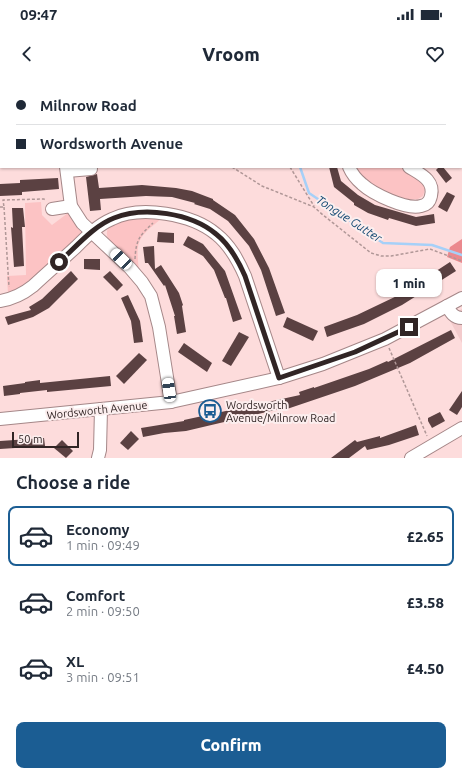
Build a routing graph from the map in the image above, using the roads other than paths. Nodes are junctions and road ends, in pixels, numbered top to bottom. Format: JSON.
{"nodes":[{"id":1,"x":350,"y":168,"type":"edge"},
{"id":2,"x":411,"y":168,"type":"edge"},
{"id":3,"x":67,"y":169,"type":"edge"},
{"id":4,"x":91,"y":169,"type":"dead end"},
{"id":5,"x":71,"y":206,"type":"junction"},
{"id":6,"x":52,"y":209,"type":"road end"},
{"id":7,"x":92,"y":232,"type":"junction"},
{"id":8,"x":462,"y":298,"type":"edge"},
{"id":9,"x":5,"y":300,"type":"edge"},
{"id":10,"x":447,"y":306,"type":"junction"},
{"id":11,"x":462,"y":318,"type":"edge"},
{"id":12,"x":279,"y":378,"type":"junction"},
{"id":13,"x":171,"y":402,"type":"junction"},
{"id":14,"x":101,"y":409,"type":"junction"},
{"id":15,"x":0,"y":419,"type":"edge"},
{"id":16,"x":462,"y":428,"type":"edge"},
{"id":17,"x":98,"y":458,"type":"edge"},
{"id":18,"x":411,"y":458,"type":"edge"}],
"edges":[{"from":1,"to":2,"type":"street"},
{"from":3,"to":4,"type":"street"},
{"from":3,"to":5,"type":"street"},
{"from":5,"to":6,"type":"street"},
{"from":5,"to":7,"type":"street"},
{"from":7,"to":9,"type":"street"},
{"from":7,"to":12,"type":"street"},
{"from":7,"to":13,"type":"street"},
{"from":8,"to":10,"type":"street","name":"Wordsworth Avenue"},
{"from":10,"to":11,"type":"street"},
{"from":10,"to":12,"type":"street","name":"Wordsworth Avenue"},
{"from":12,"to":13,"type":"street","name":"Wordsworth Avenue"},
{"from":13,"to":14,"type":"street","name":"Wordsworth Avenue"},
{"from":14,"to":15,"type":"street","name":"Wordsworth Avenue"},
{"from":14,"to":17,"type":"street"},
{"from":16,"to":18,"type":"street"}]}
